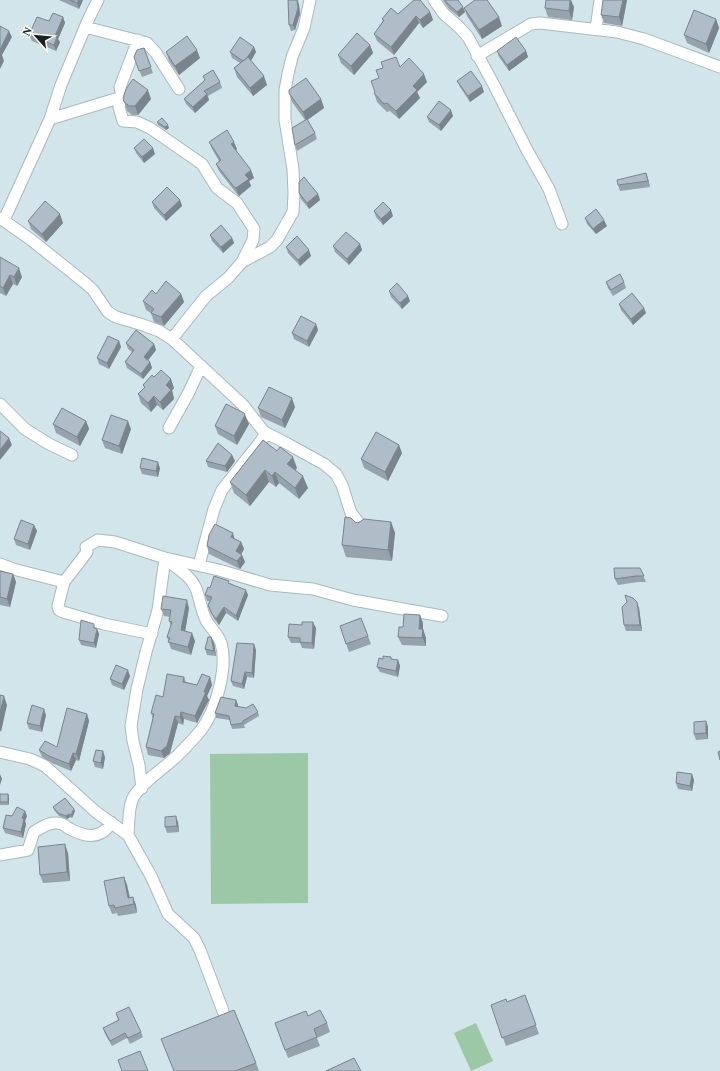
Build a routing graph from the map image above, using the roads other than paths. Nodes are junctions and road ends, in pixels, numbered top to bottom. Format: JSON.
{"nodes":[{"id":1,"x":98,"y":0,"type":"edge"},
{"id":2,"x":310,"y":0,"type":"edge"},
{"id":3,"x":434,"y":0,"type":"edge"},
{"id":4,"x":600,"y":0,"type":"edge"},
{"id":5,"x":85,"y":27,"type":"junction"},
{"id":6,"x":596,"y":29,"type":"junction"},
{"id":7,"x":138,"y":40,"type":"junction"},
{"id":8,"x":477,"y":56,"type":"junction"},
{"id":9,"x":720,"y":67,"type":"edge"},
{"id":10,"x":179,"y":89,"type":"dead end"},
{"id":11,"x":122,"y":97,"type":"junction"},
{"id":12,"x":50,"y":120,"type":"junction"},
{"id":13,"x":2,"y":219,"type":"edge"},
{"id":14,"x":562,"y":224,"type":"dead end"},
{"id":15,"x":242,"y":262,"type":"junction"},
{"id":16,"x":172,"y":339,"type":"junction"},
{"id":17,"x":201,"y":366,"type":"junction"},
{"id":18,"x":0,"y":404,"type":"edge"},
{"id":19,"x":169,"y":428,"type":"dead end"},
{"id":20,"x":264,"y":432,"type":"junction"},
{"id":21,"x":72,"y":455,"type":"dead end"},
{"id":22,"x":362,"y":527,"type":"edge"},
{"id":23,"x":165,"y":558,"type":"junction"},
{"id":24,"x":0,"y":564,"type":"edge"},
{"id":25,"x":199,"y":565,"type":"junction"},
{"id":26,"x":64,"y":582,"type":"junction"},
{"id":27,"x":442,"y":616,"type":"dead end"},
{"id":28,"x":152,"y":634,"type":"junction"},
{"id":29,"x":0,"y":752,"type":"edge"},
{"id":30,"x":142,"y":788,"type":"junction"},
{"id":31,"x":111,"y":822,"type":"junction"},
{"id":32,"x":128,"y":835,"type":"junction"},
{"id":33,"x":0,"y":855,"type":"edge"},
{"id":34,"x":223,"y":1011,"type":"dead end"}],
"edges":[{"from":1,"to":5,"type":"street"},
{"from":2,"to":15,"type":"street"},
{"from":3,"to":8,"type":"street"},
{"from":4,"to":6,"type":"street"},
{"from":5,"to":7,"type":"street"},
{"from":5,"to":12,"type":"street"},
{"from":6,"to":8,"type":"street"},
{"from":6,"to":9,"type":"street"},
{"from":7,"to":10,"type":"street"},
{"from":7,"to":11,"type":"street"},
{"from":8,"to":14,"type":"street"},
{"from":11,"to":12,"type":"street"},
{"from":11,"to":15,"type":"street"},
{"from":12,"to":13,"type":"street"},
{"from":13,"to":16,"type":"street"},
{"from":15,"to":16,"type":"street"},
{"from":16,"to":17,"type":"street"},
{"from":17,"to":19,"type":"street"},
{"from":17,"to":20,"type":"street"},
{"from":18,"to":21,"type":"street"},
{"from":20,"to":22,"type":"street"},
{"from":20,"to":25,"type":"street"},
{"from":23,"to":25,"type":"street"},
{"from":23,"to":26,"type":"street"},
{"from":23,"to":28,"type":"street"},
{"from":23,"to":30,"type":"street"},
{"from":24,"to":26,"type":"street"},
{"from":25,"to":27,"type":"street"},
{"from":26,"to":28,"type":"street"},
{"from":28,"to":30,"type":"street"},
{"from":29,"to":31,"type":"street"},
{"from":30,"to":32,"type":"street"},
{"from":31,"to":32,"type":"street"},
{"from":31,"to":33,"type":"street"},
{"from":32,"to":34,"type":"street"}]}
